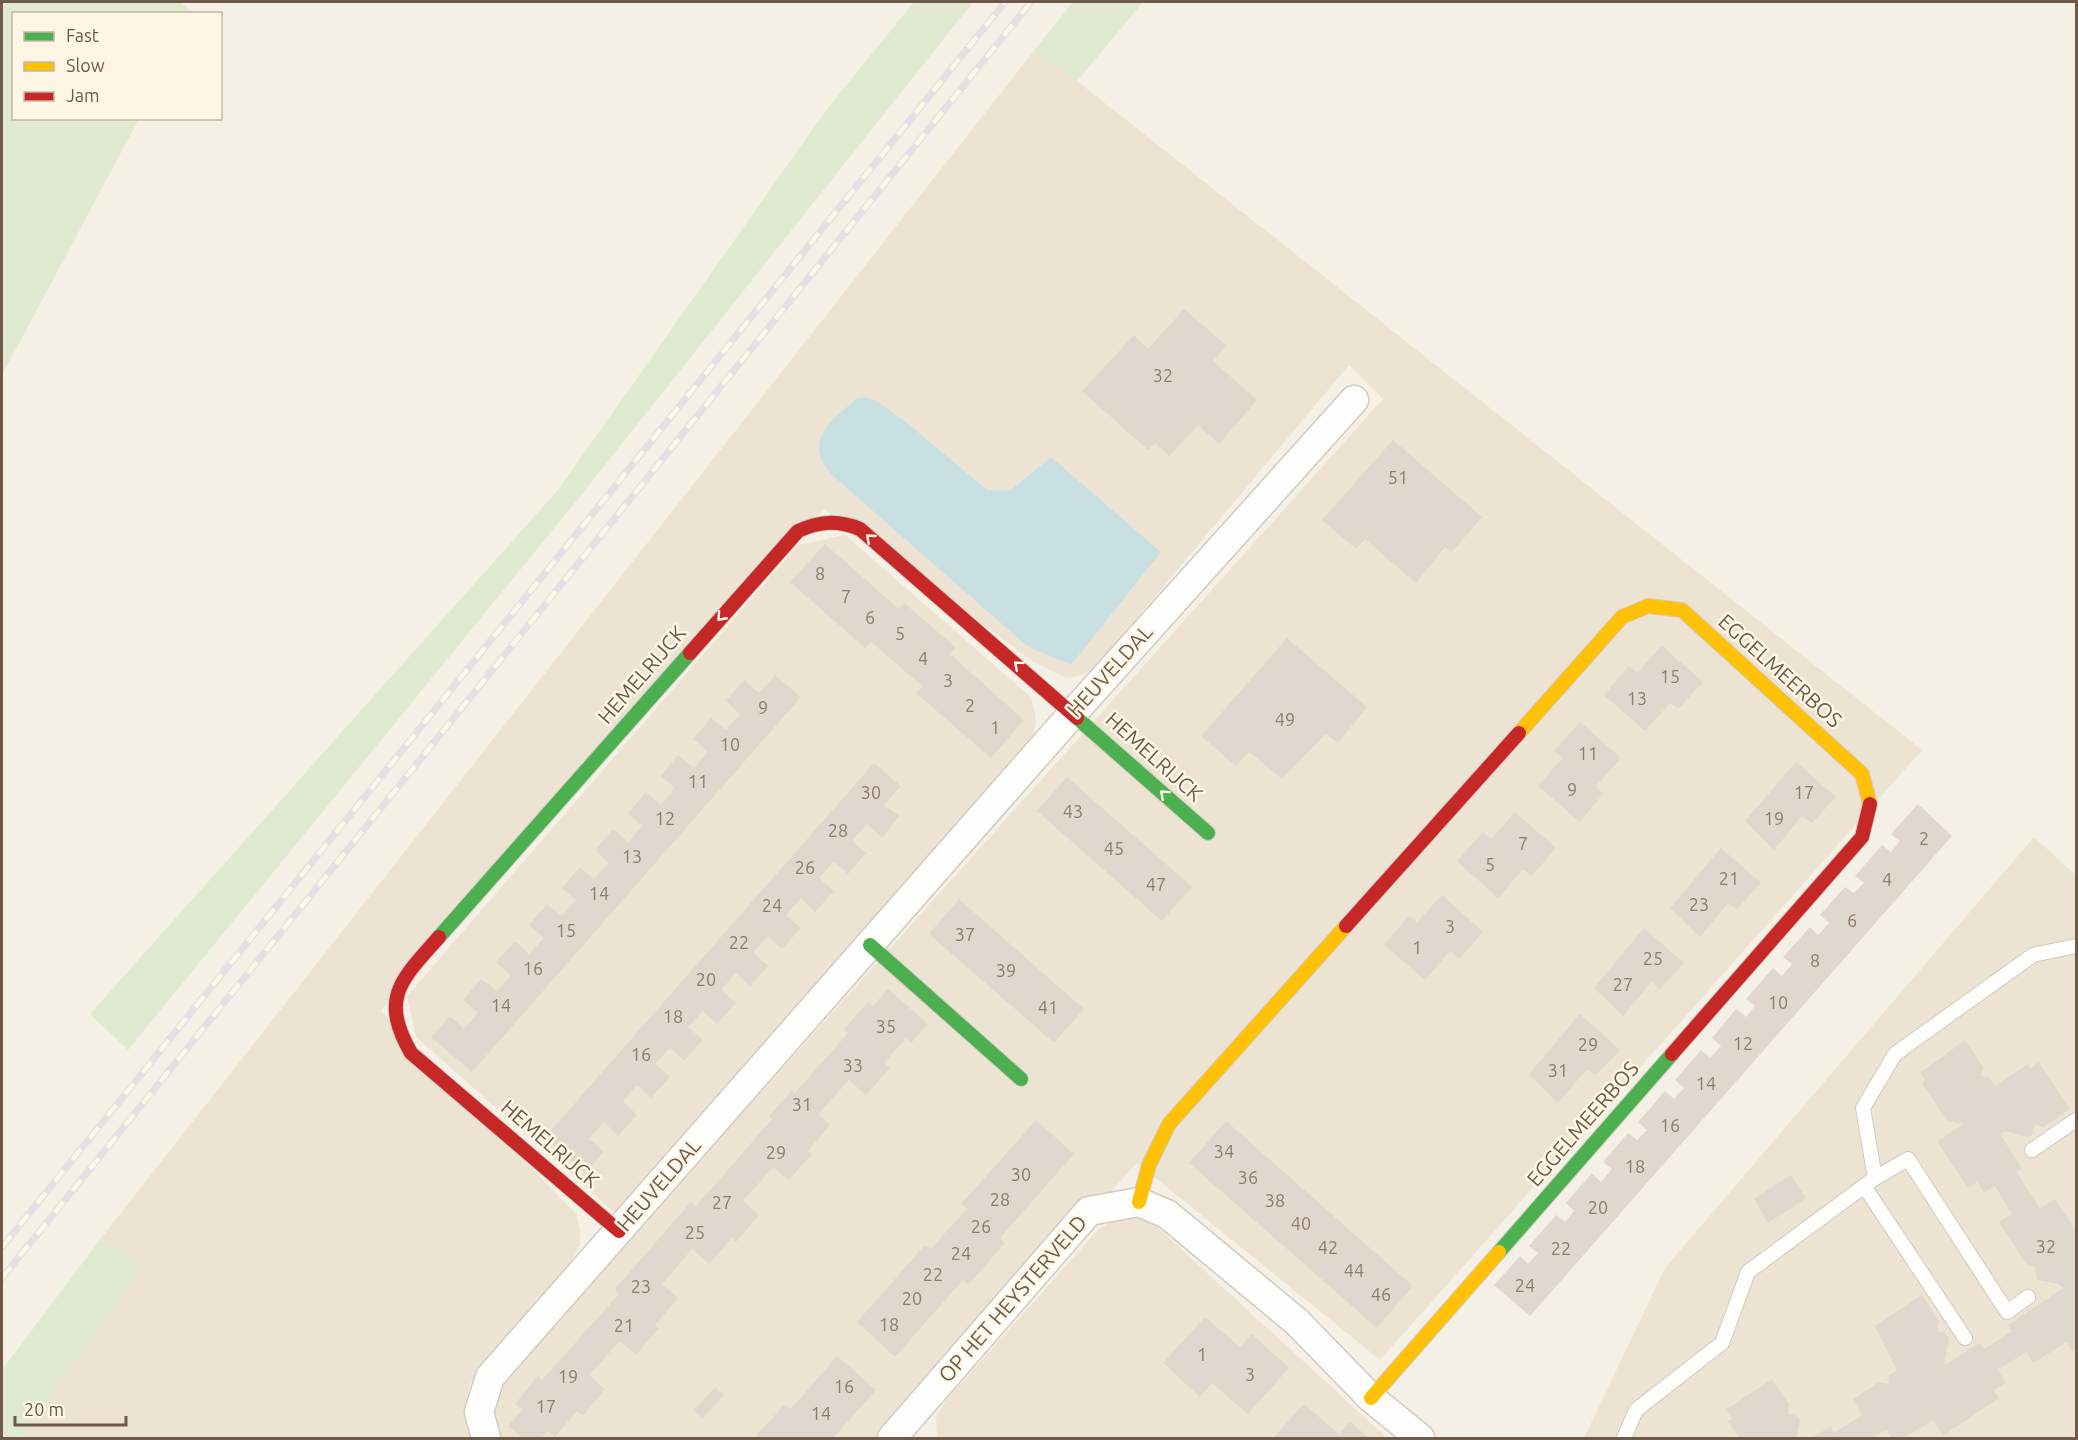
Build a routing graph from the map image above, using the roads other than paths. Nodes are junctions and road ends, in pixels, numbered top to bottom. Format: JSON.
{"nodes":[{"id":1,"x":1354,"y":400,"type":"dead end"},
{"id":2,"x":1073,"y":713,"type":"junction"},
{"id":3,"x":1208,"y":833,"type":"dead end"},
{"id":4,"x":870,"y":945,"type":"junction"},
{"id":5,"x":2076,"y":946,"type":"edge"},
{"id":6,"x":1021,"y":1078,"type":"dead end"},
{"id":7,"x":2076,"y":1120,"type":"edge"},
{"id":8,"x":2032,"y":1150,"type":"dead end"},
{"id":9,"x":1875,"y":1178,"type":"junction"},
{"id":10,"x":1864,"y":1186,"type":"junction"},
{"id":11,"x":1139,"y":1203,"type":"junction"},
{"id":12,"x":619,"y":1231,"type":"junction"},
{"id":13,"x":2028,"y":1297,"type":"dead end"},
{"id":14,"x":1965,"y":1338,"type":"dead end"},
{"id":15,"x":1371,"y":1398,"type":"junction"},
{"id":16,"x":899,"y":1436,"type":"edge"},
{"id":17,"x":486,"y":1438,"type":"edge"},
{"id":18,"x":1420,"y":1438,"type":"edge"},
{"id":19,"x":1624,"y":1438,"type":"edge"}],
"edges":[{"from":1,"to":2,"type":"street","name":"HEUVELDAL"},
{"from":3,"to":2,"type":"street","name":"HEMELRIJCK","one_way":true},
{"from":2,"to":4,"type":"street","name":"HEUVELDAL"},
{"from":2,"to":12,"type":"street","name":"HEMELRIJCK","one_way":true},
{"from":4,"to":6,"type":"street"},
{"from":4,"to":12,"type":"street","name":"HEUVELDAL"},
{"from":5,"to":9,"type":"lane"},
{"from":7,"to":8,"type":"lane"},
{"from":9,"to":10,"type":"lane"},
{"from":9,"to":13,"type":"lane"},
{"from":10,"to":14,"type":"lane"},
{"from":10,"to":19,"type":"lane"},
{"from":11,"to":15,"type":"street","name":"OP HET HEYSTERVELD"},
{"from":11,"to":15,"type":"street","name":"EGGELMEERBOS"},
{"from":11,"to":16,"type":"street","name":"OP HET HEYSTERVELD"},
{"from":12,"to":17,"type":"street","name":"HEUVELDAL"},
{"from":15,"to":18,"type":"street","name":"OP HET HEYSTERVELD"}]}
